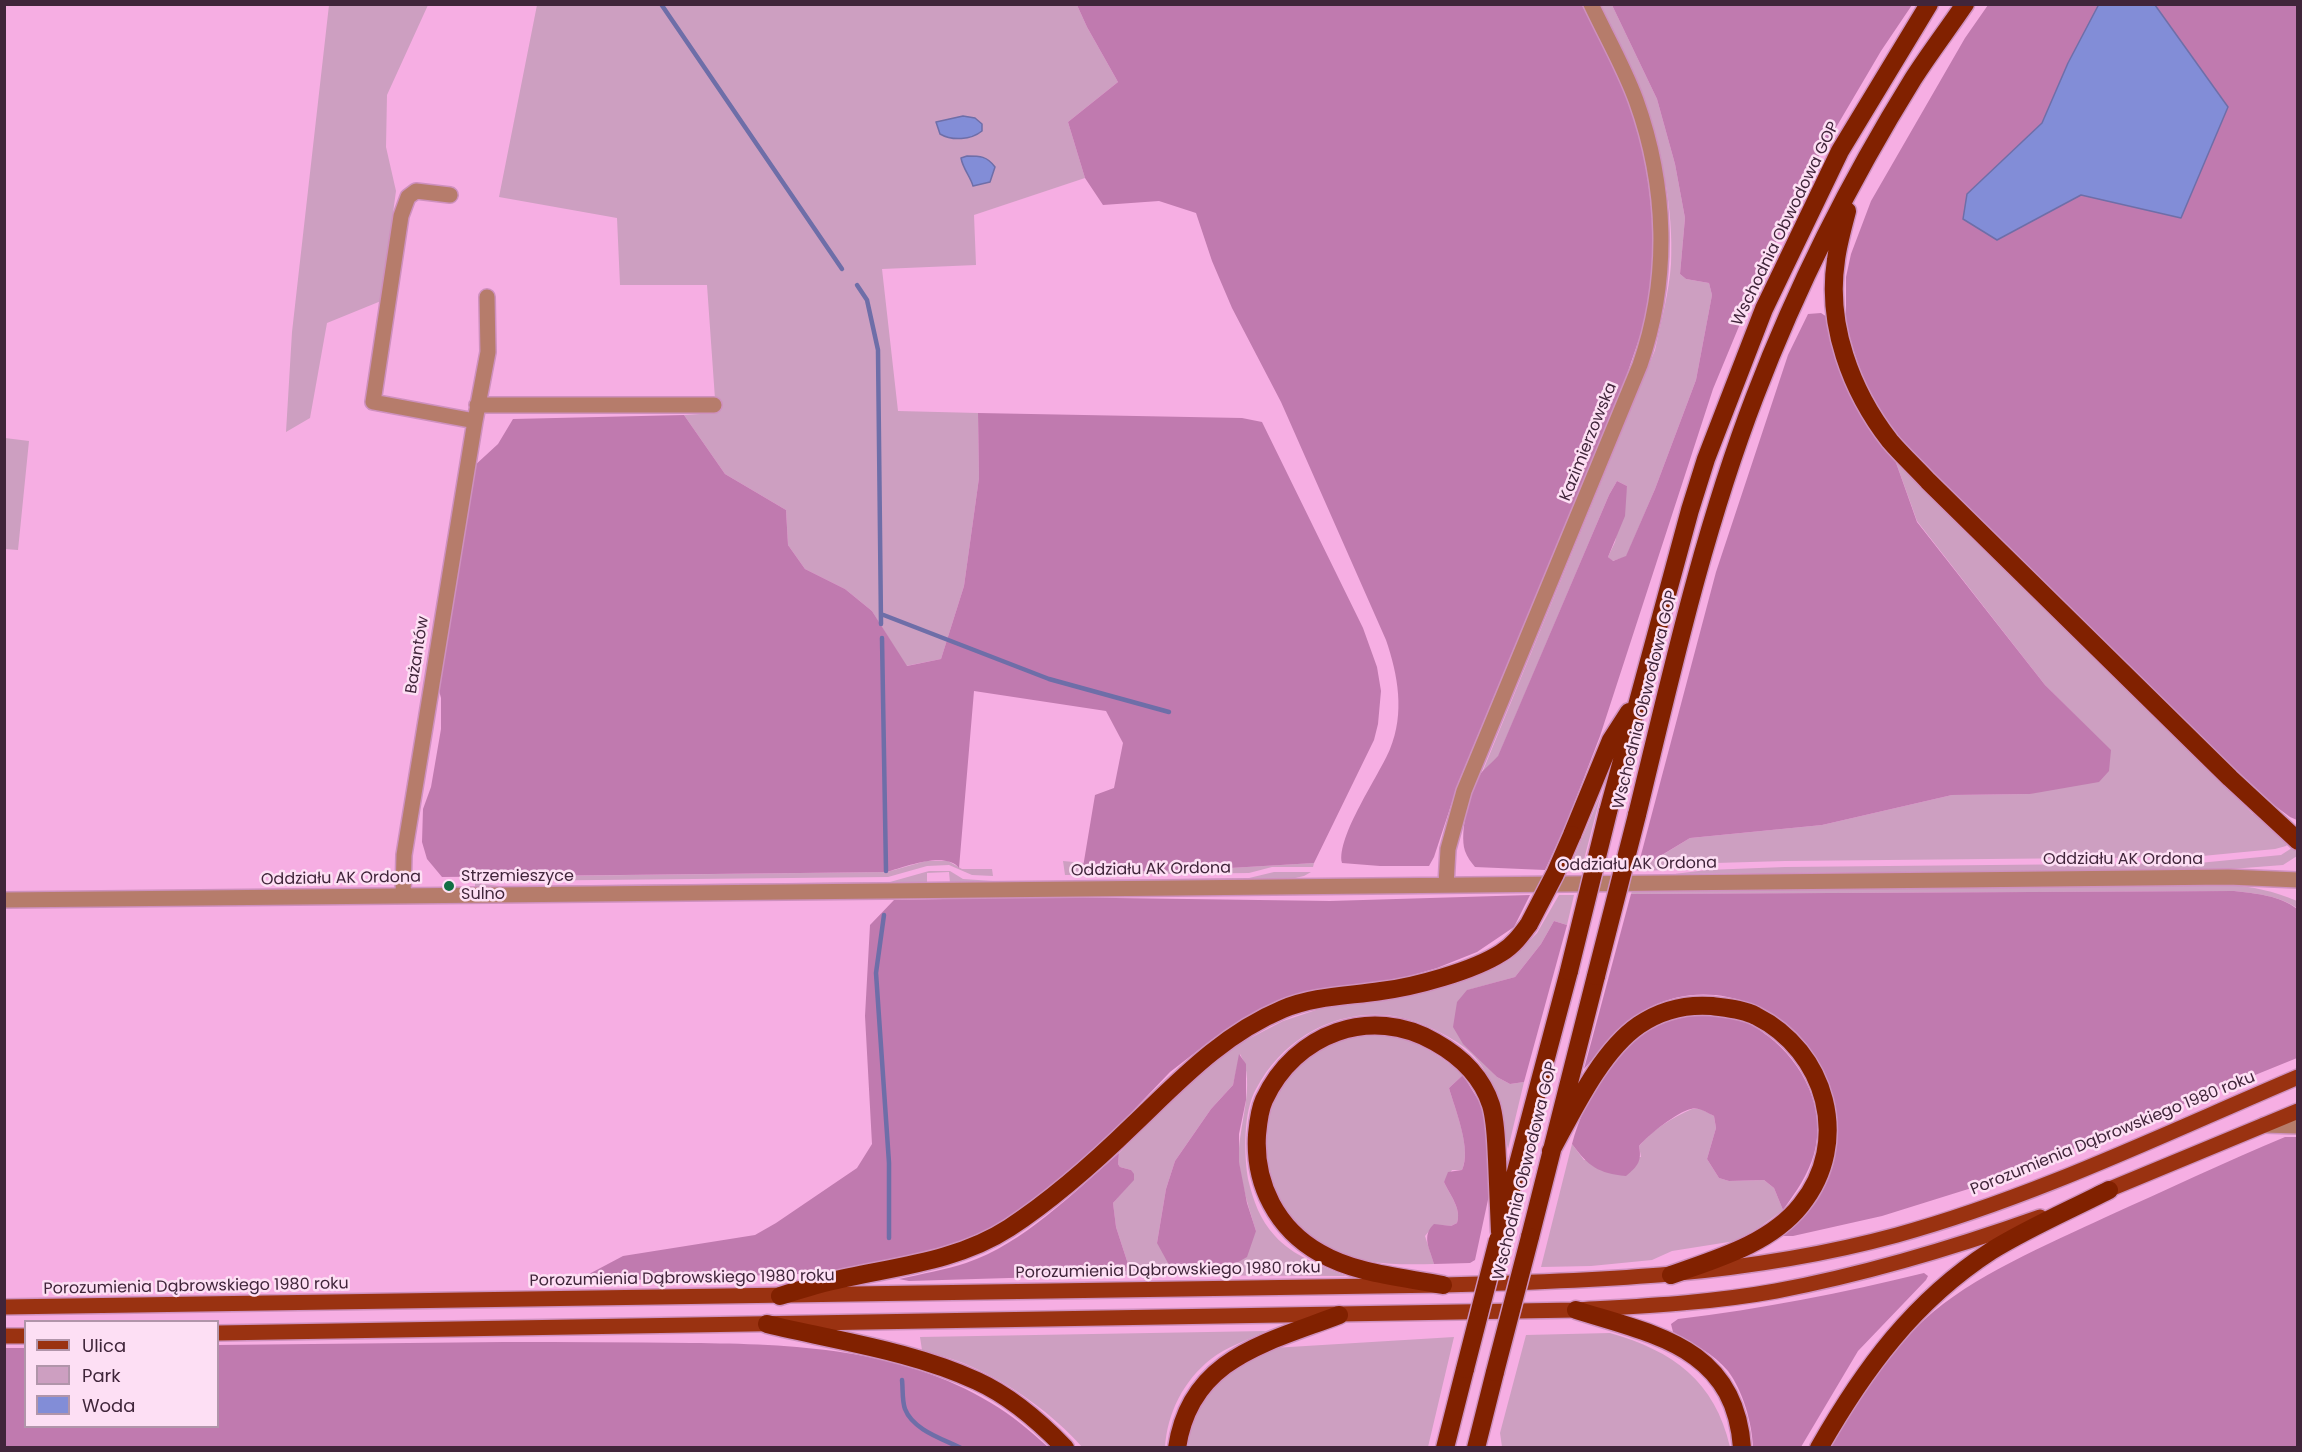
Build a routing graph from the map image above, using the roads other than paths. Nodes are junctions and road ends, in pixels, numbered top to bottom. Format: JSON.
{"nodes":[{"id":1,"x":1591,"y":4,"type":"edge"},
{"id":2,"x":1929,"y":4,"type":"edge"},
{"id":3,"x":1965,"y":4,"type":"edge"},
{"id":4,"x":1856,"y":177,"type":"junction"},
{"id":5,"x":450,"y":195,"type":"dead end"},
{"id":6,"x":487,"y":297,"type":"dead end"},
{"id":7,"x":714,"y":405,"type":"dead end"},
{"id":8,"x":476,"y":413,"type":"junction"},
{"id":9,"x":1638,"y":698,"type":"junction"},
{"id":10,"x":2298,"y":841,"type":"edge"},
{"id":11,"x":2298,"y":880,"type":"edge"},
{"id":12,"x":1446,"y":885,"type":"junction"},
{"id":13,"x":403,"y":896,"type":"junction"},
{"id":14,"x":4,"y":900,"type":"edge"},
{"id":15,"x":2298,"y":1071,"type":"edge"},
{"id":16,"x":2292,"y":1080,"type":"edge"},
{"id":17,"x":2298,"y":1111,"type":"edge"},
{"id":18,"x":2264,"y":1125,"type":"junction"},
{"id":19,"x":2298,"y":1126,"type":"edge"},
{"id":20,"x":1551,"y":1151,"type":"junction"},
{"id":21,"x":2109,"y":1190,"type":"junction"},
{"id":22,"x":1499,"y":1236,"type":"junction"},
{"id":23,"x":1671,"y":1275,"type":"junction"},
{"id":24,"x":1443,"y":1285,"type":"junction"},
{"id":25,"x":780,"y":1296,"type":"junction"},
{"id":26,"x":4,"y":1307,"type":"edge"},
{"id":27,"x":1576,"y":1310,"type":"junction"},
{"id":28,"x":1339,"y":1315,"type":"junction"},
{"id":29,"x":767,"y":1324,"type":"junction"},
{"id":30,"x":219,"y":1333,"type":"edge"},
{"id":31,"x":4,"y":1336,"type":"edge"},
{"id":32,"x":24,"y":1336,"type":"edge"},
{"id":33,"x":1487,"y":1407,"type":"junction"},
{"id":34,"x":1445,"y":1442,"type":"edge"},
{"id":35,"x":1065,"y":1448,"type":"edge"},
{"id":36,"x":1177,"y":1448,"type":"edge"},
{"id":37,"x":1476,"y":1448,"type":"edge"},
{"id":38,"x":1490,"y":1448,"type":"edge"},
{"id":39,"x":1742,"y":1448,"type":"edge"},
{"id":40,"x":1819,"y":1448,"type":"edge"}],
"edges":[{"from":1,"to":12,"type":"street","name":"Kazimierzowska"},
{"from":2,"to":9,"type":"highway","name":"Wschodnia Obwodowa GOP"},
{"from":3,"to":4,"type":"highway","name":"Wschodnia Obwodowa GOP"},
{"from":4,"to":10,"type":"highway"},
{"from":4,"to":20,"type":"highway","name":"Wschodnia Obwodowa GOP","bridge":true},
{"from":5,"to":8,"type":"street"},
{"from":6,"to":8,"type":"street","name":"Bażantów"},
{"from":7,"to":8,"type":"street"},
{"from":8,"to":13,"type":"street","name":"Bażantów"},
{"from":9,"to":22,"type":"highway","name":"Wschodnia Obwodowa GOP","bridge":true},
{"from":9,"to":25,"type":"highway","bridge":true},
{"from":11,"to":12,"type":"street","name":"Oddziału AK Ordona"},
{"from":12,"to":13,"type":"street","name":"Oddziału AK Ordona"},
{"from":13,"to":14,"type":"street","name":"Oddziału AK Ordona"},
{"from":15,"to":16,"type":"main road","name":"Porozumienia Dąbrowskiego 1980 roku"},
{"from":16,"to":23,"type":"main road","name":"Porozumienia Dąbrowskiego 1980 roku"},
{"from":17,"to":18,"type":"main road"},
{"from":18,"to":19,"type":"street"},
{"from":18,"to":21,"type":"main road"},
{"from":20,"to":23,"type":"highway"},
{"from":20,"to":33,"type":"highway","name":"Wschodnia Obwodowa GOP","bridge":true},
{"from":21,"to":27,"type":"main road"},
{"from":21,"to":40,"type":"highway"},
{"from":22,"to":24,"type":"highway"},
{"from":22,"to":34,"type":"highway","name":"Wschodnia Obwodowa GOP","bridge":true},
{"from":23,"to":24,"type":"main road","name":"Porozumienia Dąbrowskiego 1980 roku"},
{"from":24,"to":25,"type":"main road","name":"Porozumienia Dąbrowskiego 1980 roku"},
{"from":25,"to":26,"type":"main road","name":"Porozumienia Dąbrowskiego 1980 roku"},
{"from":27,"to":28,"type":"main road"},
{"from":27,"to":39,"type":"highway"},
{"from":28,"to":29,"type":"main road"},
{"from":28,"to":36,"type":"highway"},
{"from":29,"to":30,"type":"main road"},
{"from":29,"to":35,"type":"highway"},
{"from":31,"to":32,"type":"main road"},
{"from":33,"to":37,"type":"highway","name":"Wschodnia Obwodowa GOP"},
{"from":33,"to":38,"type":"highway"}]}
